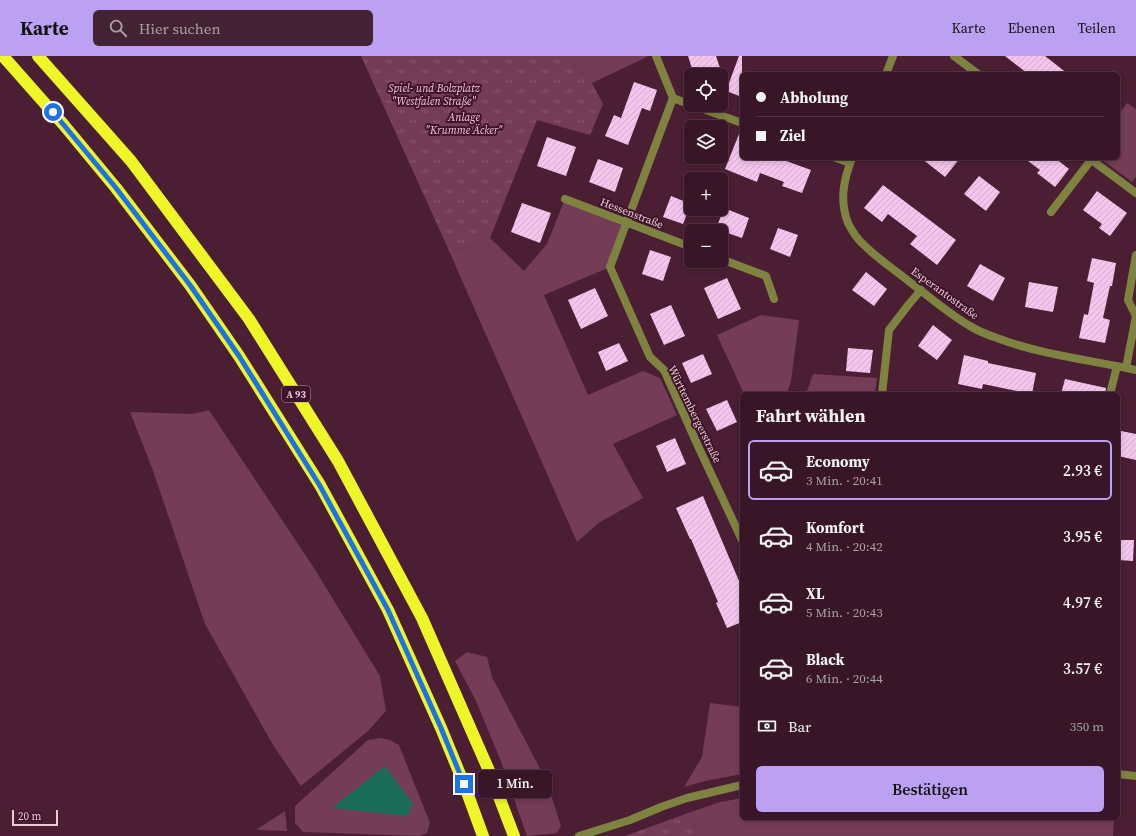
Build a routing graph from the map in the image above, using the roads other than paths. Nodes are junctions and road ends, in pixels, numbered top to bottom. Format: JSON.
{"nodes":[{"id":1,"x":3,"y":56,"type":"edge"},
{"id":2,"x":38,"y":56,"type":"edge"},
{"id":3,"x":656,"y":56,"type":"edge"},
{"id":4,"x":893,"y":56,"type":"edge"},
{"id":5,"x":954,"y":56,"type":"edge"},
{"id":6,"x":887,"y":72,"type":"edge"},
{"id":7,"x":975,"y":72,"type":"edge"},
{"id":8,"x":673,"y":98,"type":"junction"},
{"id":9,"x":684,"y":102,"type":"edge"},
{"id":10,"x":711,"y":112,"type":"edge"},
{"id":11,"x":740,"y":122,"type":"edge"},
{"id":12,"x":1089,"y":160,"type":"edge"},
{"id":13,"x":1091,"y":160,"type":"edge"},
{"id":14,"x":851,"y":161,"type":"edge"},
{"id":15,"x":1136,"y":193,"type":"edge"},
{"id":16,"x":564,"y":199,"type":"dead end"},
{"id":17,"x":1052,"y":212,"type":"dead end"},
{"id":18,"x":626,"y":223,"type":"junction"},
{"id":19,"x":684,"y":245,"type":"edge"},
{"id":20,"x":1136,"y":255,"type":"edge"},
{"id":21,"x":728,"y":262,"type":"edge"},
{"id":22,"x":921,"y":290,"type":"junction"},
{"id":23,"x":774,"y":299,"type":"dead end"},
{"id":24,"x":1117,"y":366,"type":"junction"},
{"id":25,"x":1126,"y":368,"type":"junction"},
{"id":26,"x":1136,"y":370,"type":"edge"},
{"id":27,"x":882,"y":392,"type":"edge"},
{"id":28,"x":1110,"y":392,"type":"edge"},
{"id":29,"x":740,"y":536,"type":"edge"},
{"id":30,"x":1120,"y":774,"type":"edge"},
{"id":31,"x":1136,"y":776,"type":"edge"},
{"id":32,"x":740,"y":785,"type":"edge"},
{"id":33,"x":483,"y":836,"type":"edge"},
{"id":34,"x":514,"y":836,"type":"edge"},
{"id":35,"x":579,"y":836,"type":"edge"}],
"edges":[{"from":1,"to":33,"type":"highway","number":"A 93"},
{"from":2,"to":34,"type":"highway","number":"A 93"},
{"from":3,"to":8,"type":"street"},
{"from":4,"to":6,"type":"street"},
{"from":5,"to":7,"type":"street"},
{"from":8,"to":9,"type":"street"},
{"from":8,"to":18,"type":"street","name":"Württembergerstraße"},
{"from":10,"to":11,"type":"street"},
{"from":12,"to":17,"type":"street"},
{"from":13,"to":15,"type":"street"},
{"from":14,"to":22,"type":"street","name":"Esperantostraße"},
{"from":16,"to":18,"type":"street","name":"Hessenstraße"},
{"from":18,"to":19,"type":"street","name":"Hessenstraße"},
{"from":18,"to":29,"type":"street","name":"Württembergerstraße"},
{"from":20,"to":25,"type":"street"},
{"from":21,"to":23,"type":"street"},
{"from":22,"to":24,"type":"street","name":"Esperantostraße"},
{"from":22,"to":27,"type":"street"},
{"from":24,"to":25,"type":"street","name":"Esperantostraße"},
{"from":24,"to":28,"type":"street"},
{"from":25,"to":26,"type":"street","name":"Esperantostraße"},
{"from":30,"to":31,"type":"street"},
{"from":32,"to":35,"type":"street"}]}
